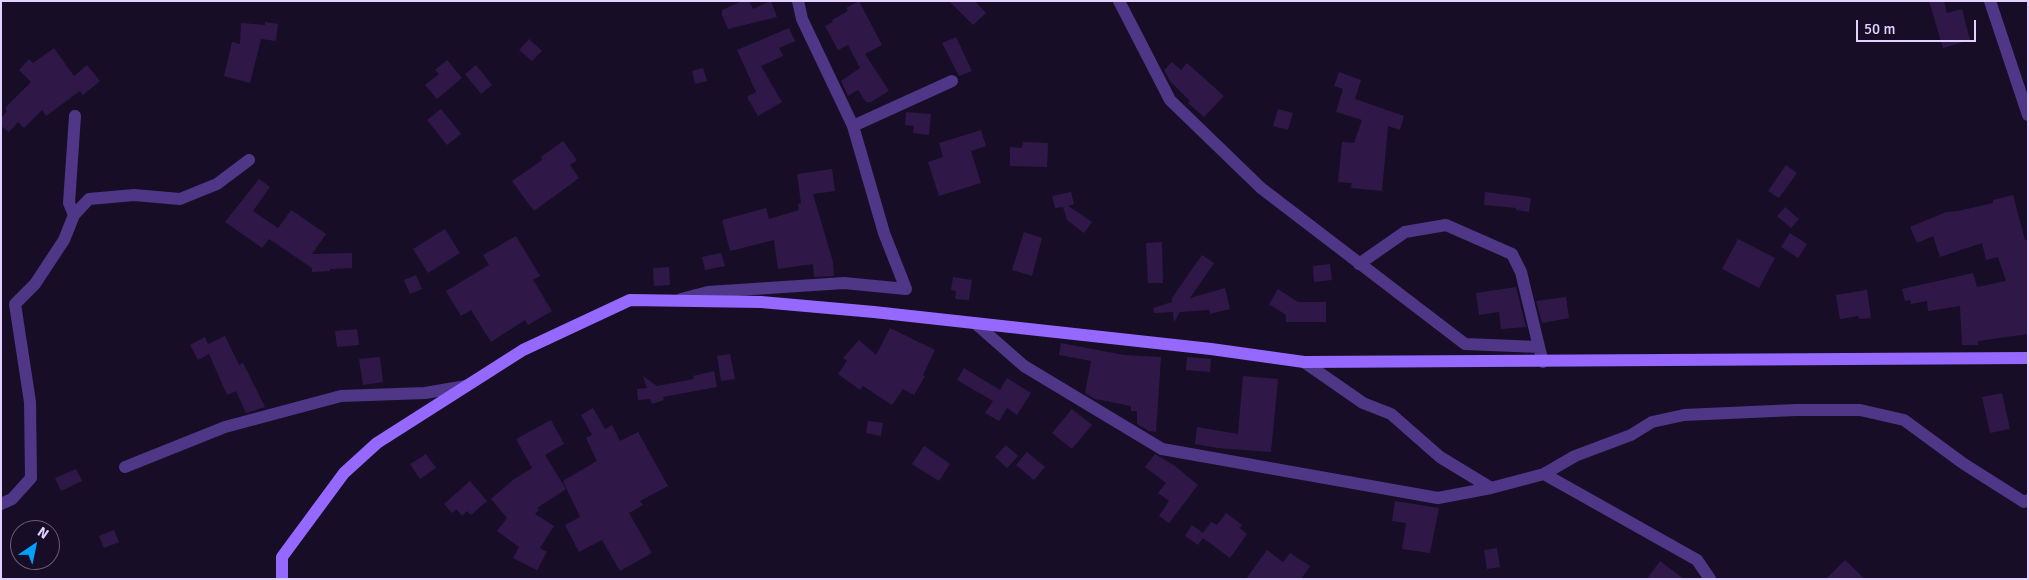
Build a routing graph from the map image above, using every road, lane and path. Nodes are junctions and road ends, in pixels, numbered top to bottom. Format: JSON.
{"nodes":[{"id":1,"x":798,"y":1,"type":"edge"},
{"id":2,"x":1119,"y":1,"type":"edge"},
{"id":3,"x":1990,"y":1,"type":"edge"},
{"id":4,"x":952,"y":81,"type":"dead end"},
{"id":5,"x":2028,"y":115,"type":"edge"},
{"id":6,"x":75,"y":116,"type":"dead end"},
{"id":7,"x":853,"y":126,"type":"junction"},
{"id":8,"x":249,"y":160,"type":"dead end"},
{"id":9,"x":74,"y":215,"type":"junction"},
{"id":10,"x":1359,"y":264,"type":"junction"},
{"id":11,"x":671,"y":301,"type":"junction"},
{"id":12,"x":975,"y":323,"type":"junction"},
{"id":13,"x":1539,"y":347,"type":"junction"},
{"id":14,"x":2028,"y":358,"type":"edge"},
{"id":15,"x":1304,"y":362,"type":"junction"},
{"id":16,"x":1543,"y":362,"type":"junction"},
{"id":17,"x":466,"y":386,"type":"junction"},
{"id":18,"x":125,"y":467,"type":"dead end"},
{"id":19,"x":1544,"y":474,"type":"junction"},
{"id":20,"x":1491,"y":488,"type":"junction"},
{"id":21,"x":2028,"y":500,"type":"edge"},
{"id":22,"x":1,"y":504,"type":"edge"},
{"id":23,"x":282,"y":579,"type":"edge"},
{"id":24,"x":1710,"y":579,"type":"edge"}],
"edges":[{"from":1,"to":7,"type":"street"},
{"from":2,"to":10,"type":"street"},
{"from":3,"to":5,"type":"street"},
{"from":4,"to":7,"type":"street"},
{"from":6,"to":9,"type":"street"},
{"from":7,"to":11,"type":"street"},
{"from":8,"to":9,"type":"street"},
{"from":9,"to":22,"type":"street"},
{"from":10,"to":13,"type":"street"},
{"from":10,"to":13,"type":"street"},
{"from":11,"to":12,"type":"street"},
{"from":11,"to":17,"type":"street"},
{"from":12,"to":15,"type":"street"},
{"from":12,"to":20,"type":"street"},
{"from":13,"to":16,"type":"street"},
{"from":14,"to":16,"type":"street"},
{"from":15,"to":16,"type":"street"},
{"from":15,"to":20,"type":"street"},
{"from":17,"to":18,"type":"street"},
{"from":17,"to":23,"type":"street"},
{"from":19,"to":20,"type":"street"},
{"from":19,"to":21,"type":"street"},
{"from":19,"to":24,"type":"street"}]}
